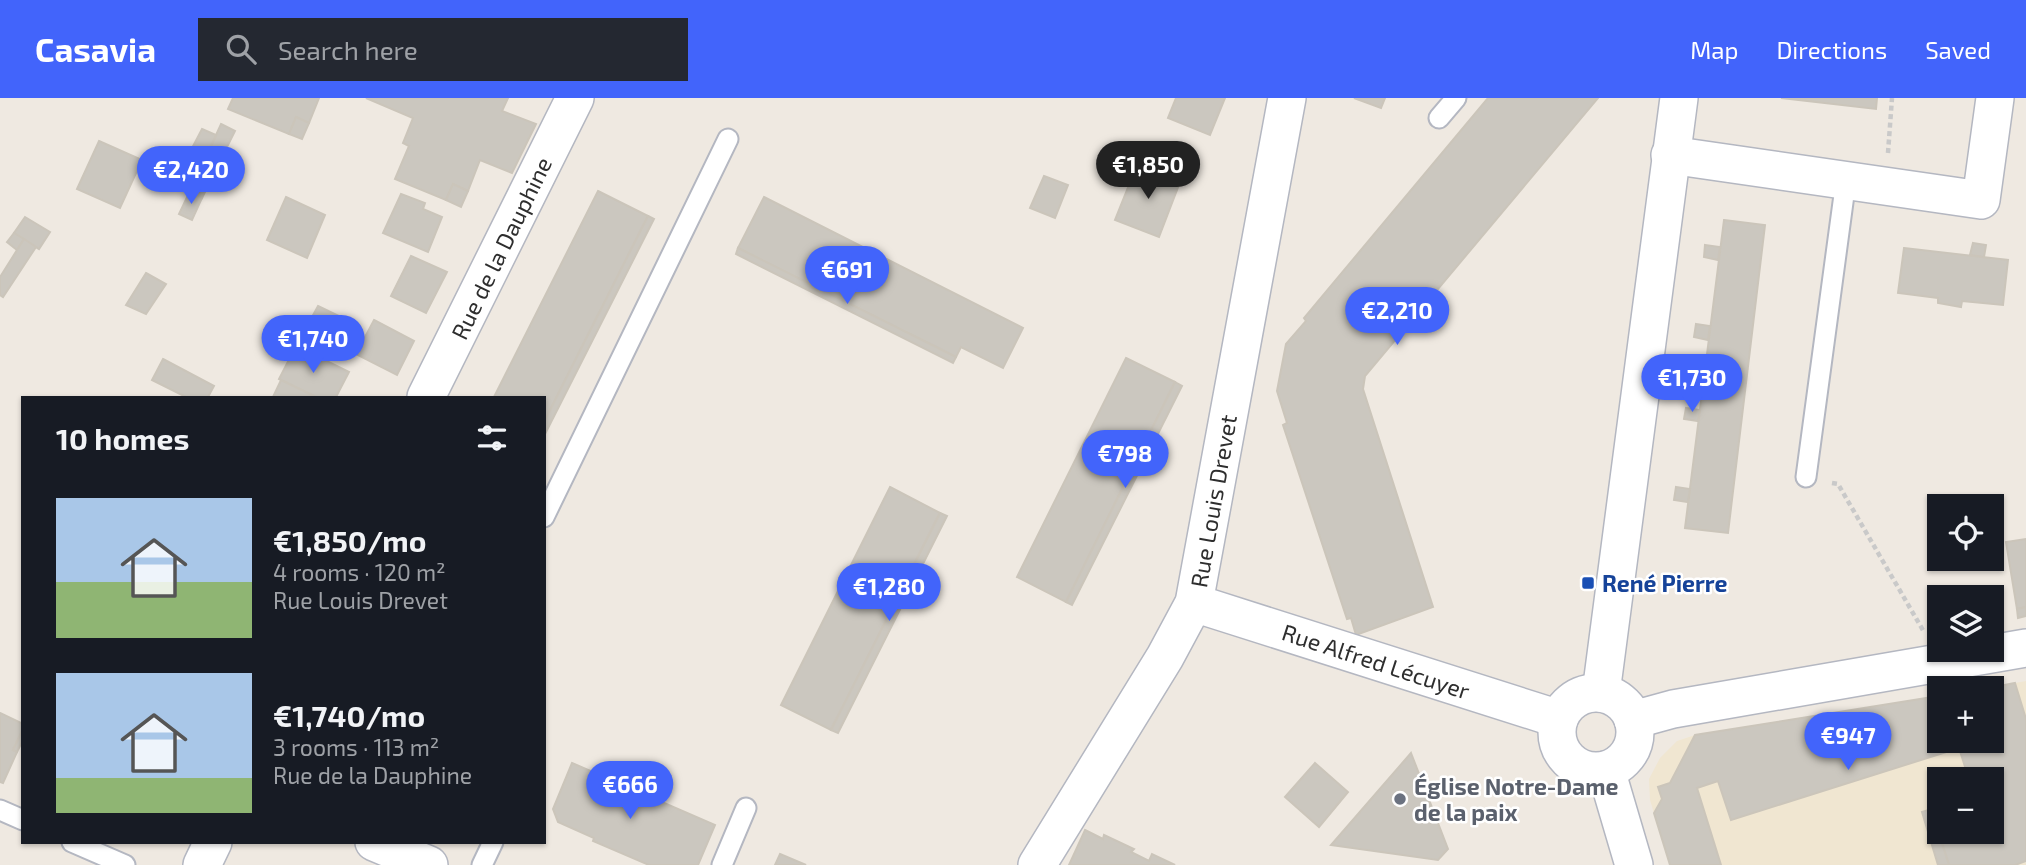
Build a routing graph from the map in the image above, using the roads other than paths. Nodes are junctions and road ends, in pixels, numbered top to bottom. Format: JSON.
{"nodes":[{"id":1,"x":575,"y":98,"type":"edge"},
{"id":2,"x":1287,"y":98,"type":"edge"},
{"id":3,"x":1455,"y":98,"type":"edge"},
{"id":4,"x":1679,"y":98,"type":"edge"},
{"id":5,"x":1995,"y":98,"type":"edge"},
{"id":6,"x":1439,"y":118,"type":"dead end"},
{"id":7,"x":727,"y":139,"type":"dead end"},
{"id":8,"x":1670,"y":155,"type":"junction"},
{"id":9,"x":1846,"y":180,"type":"junction"},
{"id":10,"x":426,"y":396,"type":"edge"},
{"id":11,"x":1806,"y":477,"type":"road end"},
{"id":12,"x":546,"y":513,"type":"edge"},
{"id":13,"x":1194,"y":603,"type":"junction"},
{"id":14,"x":2026,"y":648,"type":"edge"},
{"id":15,"x":1601,"y":693,"type":"junction"},
{"id":16,"x":1559,"y":719,"type":"junction"},
{"id":17,"x":1633,"y":720,"type":"junction"},
{"id":18,"x":1606,"y":769,"type":"junction"},
{"id":19,"x":746,"y":808,"type":"dead end"},
{"id":20,"x":0,"y":810,"type":"edge"},
{"id":21,"x":21,"y":819,"type":"edge"},
{"id":22,"x":77,"y":844,"type":"edge"},
{"id":23,"x":213,"y":844,"type":"edge"},
{"id":24,"x":379,"y":844,"type":"edge"},
{"id":25,"x":492,"y":844,"type":"edge"},
{"id":26,"x":125,"y":865,"type":"edge"},
{"id":27,"x":202,"y":865,"type":"edge"},
{"id":28,"x":429,"y":865,"type":"edge"},
{"id":29,"x":482,"y":865,"type":"edge"},
{"id":30,"x":722,"y":865,"type":"edge"},
{"id":31,"x":1037,"y":865,"type":"edge"},
{"id":32,"x":1634,"y":865,"type":"edge"}],
"edges":[{"from":1,"to":10,"type":"street","name":"Rue de la Dauphine"},
{"from":2,"to":13,"type":"street","name":"Rue Louis Drevet"},
{"from":3,"to":6,"type":"lane"},
{"from":4,"to":8,"type":"street"},
{"from":5,"to":9,"type":"street"},
{"from":7,"to":12,"type":"lane"},
{"from":8,"to":9,"type":"street"},
{"from":8,"to":15,"type":"street"},
{"from":9,"to":11,"type":"lane"},
{"from":13,"to":16,"type":"street","name":"Rue Alfred Lécuyer"},
{"from":13,"to":31,"type":"street","name":"Rue Louis Drevet"},
{"from":14,"to":17,"type":"street"},
{"from":15,"to":16,"type":"street"},
{"from":15,"to":17,"type":"street"},
{"from":16,"to":18,"type":"street"},
{"from":17,"to":18,"type":"street"},
{"from":18,"to":32,"type":"street"},
{"from":19,"to":30,"type":"lane"},
{"from":20,"to":21,"type":"lane"},
{"from":22,"to":26,"type":"lane"},
{"from":23,"to":27,"type":"street"},
{"from":24,"to":28,"type":"street"},
{"from":25,"to":29,"type":"lane"}]}
